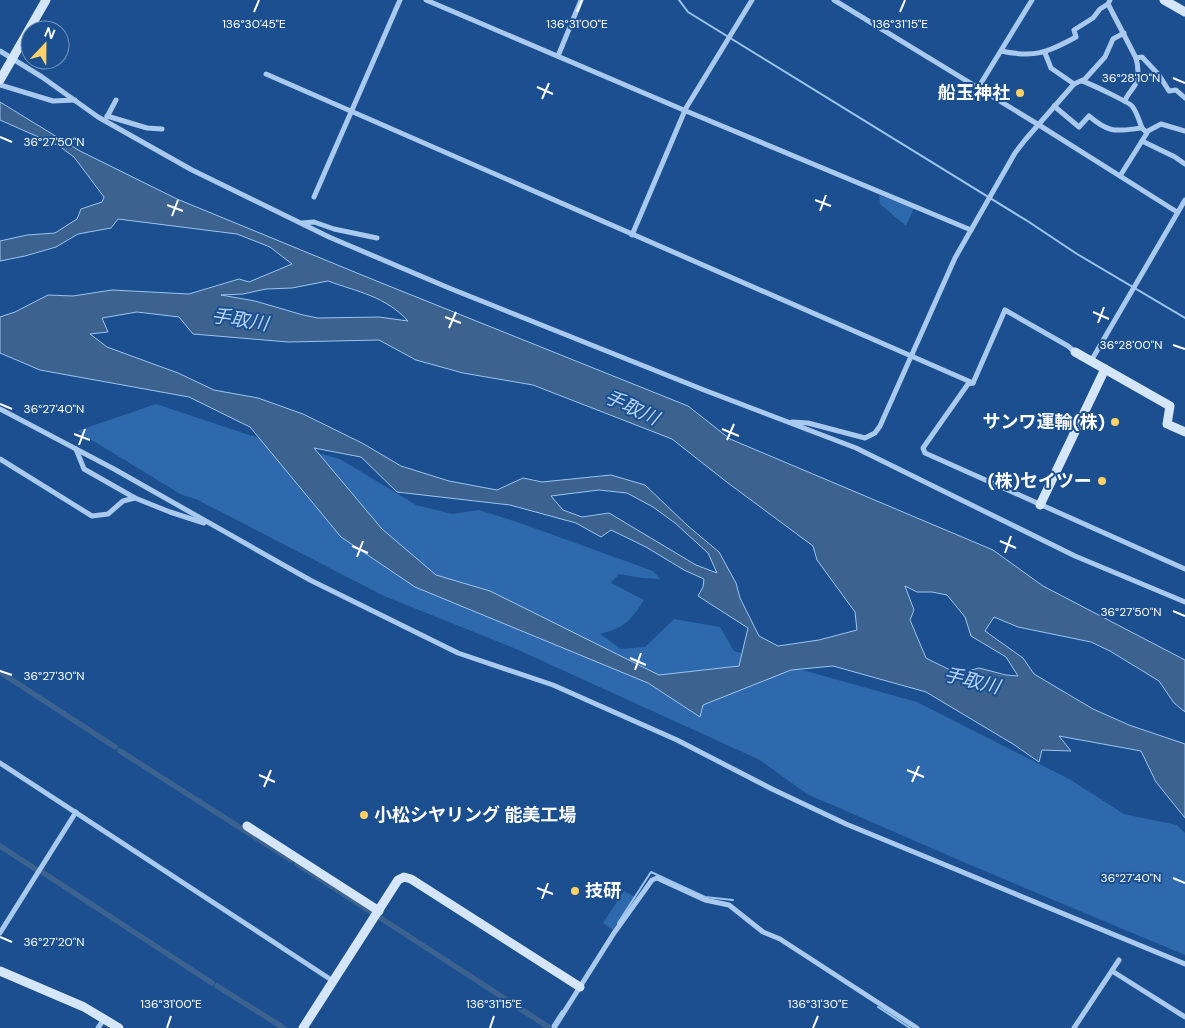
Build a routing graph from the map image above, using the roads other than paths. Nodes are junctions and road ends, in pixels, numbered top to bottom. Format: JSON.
{"nodes":[{"id":1,"x":46,"y":0,"type":"edge"},
{"id":2,"x":400,"y":0,"type":"edge"},
{"id":3,"x":426,"y":0,"type":"edge"},
{"id":4,"x":581,"y":0,"type":"edge"},
{"id":5,"x":752,"y":0,"type":"edge"},
{"id":6,"x":834,"y":0,"type":"edge"},
{"id":7,"x":1032,"y":0,"type":"edge"},
{"id":8,"x":1164,"y":0,"type":"edge"},
{"id":9,"x":1109,"y":2,"type":"edge"},
{"id":10,"x":1185,"y":12,"type":"edge"},
{"id":11,"x":1124,"y":33,"type":"junction"},
{"id":12,"x":1001,"y":50,"type":"junction"},
{"id":13,"x":0,"y":51,"type":"edge"},
{"id":14,"x":1045,"y":53,"type":"junction"},
{"id":15,"x":558,"y":56,"type":"junction"},
{"id":16,"x":1136,"y":58,"type":"junction"},
{"id":17,"x":12,"y":60,"type":"junction"},
{"id":18,"x":266,"y":74,"type":"dead end"},
{"id":19,"x":0,"y":80,"type":"edge"},
{"id":20,"x":1082,"y":81,"type":"junction"},
{"id":21,"x":1074,"y":84,"type":"junction"},
{"id":22,"x":0,"y":85,"type":"edge"},
{"id":23,"x":978,"y":88,"type":"junction"},
{"id":24,"x":1185,"y":99,"type":"edge"},
{"id":25,"x":75,"y":100,"type":"junction"},
{"id":26,"x":116,"y":100,"type":"dead end"},
{"id":27,"x":1125,"y":101,"type":"junction"},
{"id":28,"x":1054,"y":106,"type":"junction"},
{"id":29,"x":686,"y":111,"type":"junction"},
{"id":30,"x":352,"y":112,"type":"junction"},
{"id":31,"x":106,"y":118,"type":"junction"},
{"id":32,"x":1039,"y":125,"type":"junction"},
{"id":33,"x":162,"y":129,"type":"dead end"},
{"id":34,"x":1144,"y":130,"type":"junction"},
{"id":35,"x":1185,"y":131,"type":"edge"},
{"id":36,"x":1142,"y":141,"type":"junction"},
{"id":37,"x":1185,"y":164,"type":"edge"},
{"id":38,"x":1120,"y":176,"type":"junction"},
{"id":39,"x":314,"y":197,"type":"dead end"},
{"id":40,"x":1185,"y":200,"type":"edge"},
{"id":41,"x":1178,"y":212,"type":"junction"},
{"id":42,"x":302,"y":223,"type":"junction"},
{"id":43,"x":971,"y":230,"type":"junction"},
{"id":44,"x":632,"y":235,"type":"junction"},
{"id":45,"x":377,"y":238,"type":"dead end"},
{"id":46,"x":1075,"y":352,"type":"joint"},
{"id":47,"x":911,"y":356,"type":"junction"},
{"id":48,"x":1091,"y":361,"type":"junction"},
{"id":49,"x":1105,"y":369,"type":"junction"},
{"id":50,"x":972,"y":383,"type":"junction"},
{"id":51,"x":0,"y":408,"type":"edge"},
{"id":52,"x":789,"y":422,"type":"junction"},
{"id":53,"x":1185,"y":432,"type":"edge"},
{"id":54,"x":76,"y":449,"type":"junction"},
{"id":55,"x":0,"y":459,"type":"edge"},
{"id":56,"x":136,"y":498,"type":"junction"},
{"id":57,"x":1040,"y":505,"type":"junction"},
{"id":58,"x":214,"y":526,"type":"junction"},
{"id":59,"x":1185,"y":569,"type":"edge"},
{"id":60,"x":1185,"y":602,"type":"edge"},
{"id":61,"x":0,"y":763,"type":"edge"},
{"id":62,"x":76,"y":812,"type":"junction"},
{"id":63,"x":248,"y":826,"type":"dead end"},
{"id":64,"x":379,"y":910,"type":"junction"},
{"id":65,"x":0,"y":933,"type":"edge"},
{"id":66,"x":1119,"y":960,"type":"dead end"},
{"id":67,"x":1185,"y":964,"type":"edge"},
{"id":68,"x":0,"y":971,"type":"edge"},
{"id":69,"x":1112,"y":971,"type":"junction"},
{"id":70,"x":333,"y":981,"type":"junction"},
{"id":71,"x":580,"y":987,"type":"junction"},
{"id":72,"x":1185,"y":1017,"type":"edge"},
{"id":73,"x":104,"y":1019,"type":"junction"},
{"id":74,"x":98,"y":1028,"type":"edge"},
{"id":75,"x":119,"y":1028,"type":"edge"},
{"id":76,"x":303,"y":1028,"type":"edge"},
{"id":77,"x":554,"y":1028,"type":"edge"},
{"id":78,"x":917,"y":1028,"type":"edge"},
{"id":79,"x":1074,"y":1028,"type":"edge"}],
"edges":[{"from":1,"to":17,"type":"street"},
{"from":2,"to":30,"type":"street"},
{"from":3,"to":15,"type":"street"},
{"from":4,"to":15,"type":"street"},
{"from":5,"to":29,"type":"street"},
{"from":6,"to":23,"type":"street"},
{"from":7,"to":12,"type":"street"},
{"from":8,"to":10,"type":"street"},
{"from":9,"to":11,"type":"street"},
{"from":9,"to":14,"type":"street"},
{"from":11,"to":16,"type":"street"},
{"from":11,"to":20,"type":"street"},
{"from":12,"to":14,"type":"street"},
{"from":12,"to":23,"type":"street"},
{"from":13,"to":17,"type":"street"},
{"from":14,"to":21,"type":"street"},
{"from":15,"to":29,"type":"street"},
{"from":16,"to":24,"type":"street"},
{"from":16,"to":27,"type":"street"},
{"from":17,"to":19,"type":"street"},
{"from":17,"to":25,"type":"street"},
{"from":18,"to":30,"type":"street"},
{"from":20,"to":21,"type":"street"},
{"from":20,"to":27,"type":"street"},
{"from":21,"to":28,"type":"street"},
{"from":22,"to":25,"type":"street"},
{"from":23,"to":32,"type":"street"},
{"from":25,"to":31,"type":"street"},
{"from":26,"to":31,"type":"street"},
{"from":27,"to":34,"type":"street"},
{"from":28,"to":32,"type":"street"},
{"from":28,"to":34,"type":"street"},
{"from":29,"to":43,"type":"street"},
{"from":29,"to":44,"type":"street"},
{"from":30,"to":39,"type":"street"},
{"from":30,"to":44,"type":"street"},
{"from":31,"to":33,"type":"street"},
{"from":31,"to":42,"type":"street"},
{"from":32,"to":38,"type":"street"},
{"from":32,"to":43,"type":"street"},
{"from":34,"to":35,"type":"street"},
{"from":34,"to":36,"type":"street"},
{"from":36,"to":37,"type":"street"},
{"from":36,"to":38,"type":"street"},
{"from":38,"to":41,"type":"street"},
{"from":40,"to":41,"type":"street"},
{"from":41,"to":48,"type":"street"},
{"from":42,"to":45,"type":"street"},
{"from":42,"to":52,"type":"street"},
{"from":43,"to":47,"type":"street"},
{"from":44,"to":47,"type":"street"},
{"from":46,"to":48,"type":"street"},
{"from":46,"to":50,"type":"street"},
{"from":47,"to":50,"type":"street"},
{"from":47,"to":52,"type":"street"},
{"from":48,"to":49,"type":"street"},
{"from":49,"to":53,"type":"street"},
{"from":49,"to":57,"type":"street"},
{"from":50,"to":57,"type":"street"},
{"from":51,"to":54,"type":"street"},
{"from":52,"to":60,"type":"street"},
{"from":54,"to":56,"type":"street"},
{"from":54,"to":58,"type":"street"},
{"from":55,"to":56,"type":"street"},
{"from":56,"to":58,"type":"street"},
{"from":57,"to":59,"type":"street"},
{"from":58,"to":67,"type":"street"},
{"from":61,"to":62,"type":"street"},
{"from":62,"to":65,"type":"street"},
{"from":62,"to":70,"type":"street"},
{"from":63,"to":64,"type":"street"},
{"from":64,"to":70,"type":"street"},
{"from":64,"to":71,"type":"street"},
{"from":66,"to":69,"type":"street"},
{"from":68,"to":73,"type":"street"},
{"from":69,"to":72,"type":"street"},
{"from":69,"to":79,"type":"street"},
{"from":70,"to":76,"type":"street"},
{"from":71,"to":77,"type":"street"},
{"from":71,"to":78,"type":"street"},
{"from":73,"to":74,"type":"street"},
{"from":73,"to":75,"type":"street"}]}
